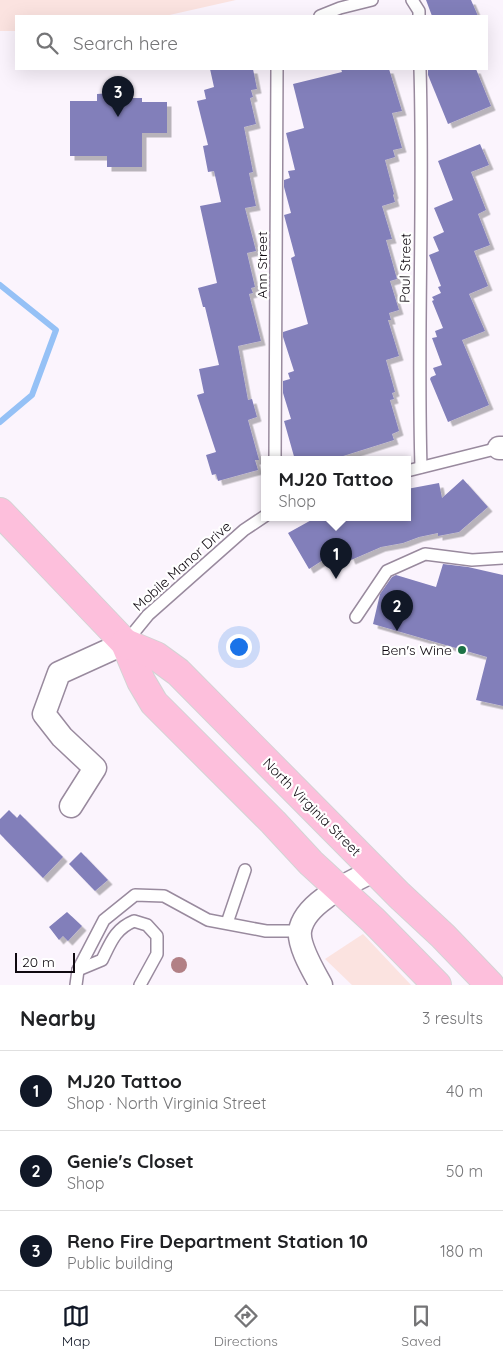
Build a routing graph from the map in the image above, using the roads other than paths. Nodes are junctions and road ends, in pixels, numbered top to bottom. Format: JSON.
{"nodes":[{"id":1,"x":372,"y":0,"type":"edge"},
{"id":2,"x":412,"y":0,"type":"edge"},
{"id":3,"x":322,"y":15,"type":"edge"},
{"id":4,"x":419,"y":15,"type":"edge"},
{"id":5,"x":277,"y":70,"type":"edge"},
{"id":6,"x":420,"y":70,"type":"edge"},
{"id":7,"x":501,"y":448,"type":"edge"},
{"id":8,"x":275,"y":456,"type":"edge"},
{"id":9,"x":421,"y":467,"type":"junction"},
{"id":10,"x":411,"y":469,"type":"edge"},
{"id":11,"x":0,"y":512,"type":"edge"},
{"id":12,"x":261,"y":519,"type":"edge"},
{"id":13,"x":503,"y":558,"type":"edge"},
{"id":14,"x":356,"y":617,"type":"dead end"},
{"id":15,"x":125,"y":643,"type":"junction"},
{"id":16,"x":71,"y":806,"type":"dead end"},
{"id":17,"x":245,"y":870,"type":"dead end"},
{"id":18,"x":376,"y":870,"type":"junction"},
{"id":19,"x":338,"y":889,"type":"junction"},
{"id":20,"x":227,"y":923,"type":"junction"},
{"id":21,"x":300,"y":931,"type":"junction"},
{"id":22,"x":78,"y":970,"type":"junction"},
{"id":23,"x":76,"y":985,"type":"edge"},
{"id":24,"x":140,"y":985,"type":"edge"},
{"id":25,"x":321,"y":985,"type":"edge"},
{"id":26,"x":437,"y":985,"type":"edge"},
{"id":27,"x":490,"y":985,"type":"edge"}],
"edges":[{"from":1,"to":3,"type":"lane"},
{"from":2,"to":4,"type":"lane"},
{"from":5,"to":8,"type":"lane","name":"Ann Street"},
{"from":6,"to":9,"type":"lane","name":"Paul Street"},
{"from":7,"to":9,"type":"lane"},
{"from":9,"to":10,"type":"lane"},
{"from":11,"to":15,"type":"main road","name":"North Virginia Street"},
{"from":12,"to":15,"type":"lane","name":"Mobile Manor Drive"},
{"from":13,"to":14,"type":"lane"},
{"from":15,"to":16,"type":"street"},
{"from":15,"to":18,"type":"main road","name":"North Virginia Street"},
{"from":15,"to":19,"type":"main road","name":"North Virginia Street"},
{"from":17,"to":20,"type":"lane"},
{"from":18,"to":19,"type":"street"},
{"from":18,"to":27,"type":"main road","name":"North Virginia Street"},
{"from":19,"to":21,"type":"street"},
{"from":19,"to":26,"type":"main road","name":"North Virginia Street"},
{"from":20,"to":21,"type":"lane"},
{"from":20,"to":22,"type":"lane"},
{"from":21,"to":25,"type":"street"},
{"from":22,"to":23,"type":"lane"},
{"from":22,"to":24,"type":"lane"}]}
